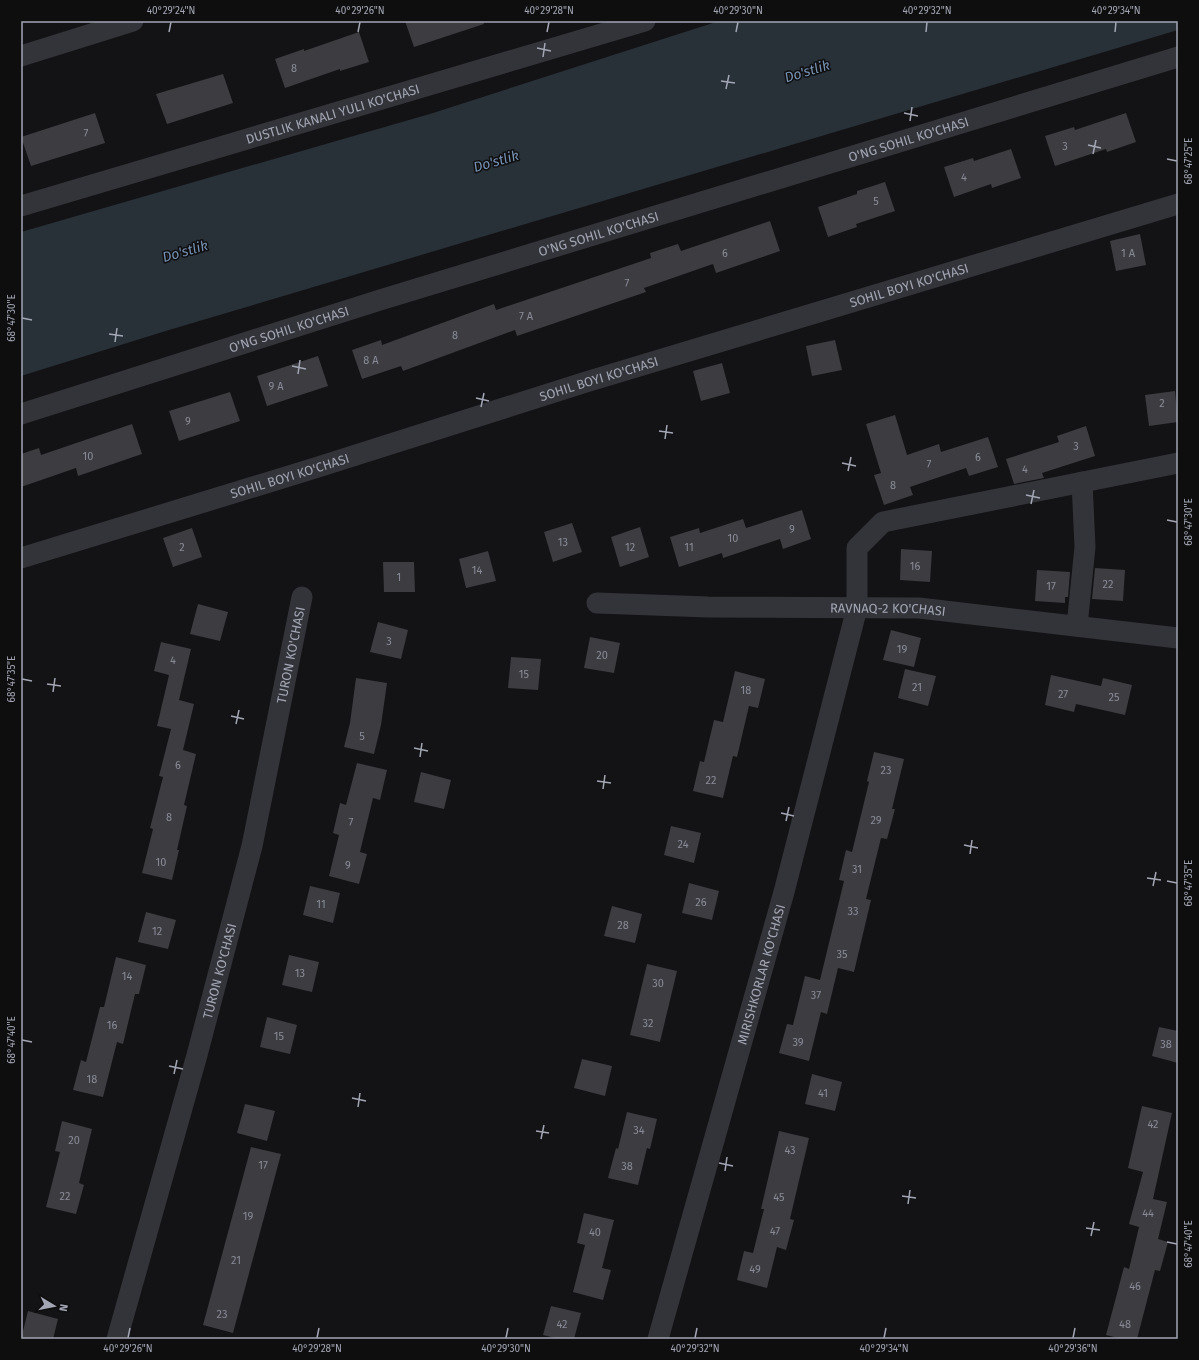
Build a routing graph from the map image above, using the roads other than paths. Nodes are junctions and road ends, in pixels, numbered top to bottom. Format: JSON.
{"nodes":[{"id":1,"x":133,"y":21,"type":"edge"},
{"id":2,"x":645,"y":21,"type":"edge"},
{"id":3,"x":21,"y":56,"type":"edge"},
{"id":4,"x":1178,"y":57,"type":"edge"},
{"id":5,"x":1178,"y":204,"type":"edge"},
{"id":6,"x":21,"y":206,"type":"edge"},
{"id":7,"x":21,"y":414,"type":"edge"},
{"id":8,"x":1178,"y":463,"type":"edge"},
{"id":9,"x":1082,"y":482,"type":"junction"},
{"id":10,"x":21,"y":558,"type":"edge"},
{"id":11,"x":302,"y":597,"type":"dead end"},
{"id":12,"x":597,"y":603,"type":"dead end"},
{"id":13,"x":857,"y":608,"type":"junction"},
{"id":14,"x":1077,"y":626,"type":"junction"},
{"id":15,"x":1178,"y":638,"type":"edge"},
{"id":16,"x":117,"y":1339,"type":"edge"},
{"id":17,"x":658,"y":1339,"type":"edge"}],
"edges":[{"from":1,"to":3,"type":"street"},
{"from":2,"to":6,"type":"street","name":"DUSTLIK KANALI YULI KO'CHASI"},
{"from":4,"to":7,"type":"street","name":"O'NG SOHIL KO'CHASI"},
{"from":5,"to":10,"type":"street","name":"SOHIL BOYI KO'CHASI"},
{"from":8,"to":9,"type":"street","name":"MIRISHKORLAR KO'CHASI"},
{"from":9,"to":13,"type":"street","name":"MIRISHKORLAR KO'CHASI"},
{"from":9,"to":14,"type":"street"},
{"from":11,"to":16,"type":"street","name":"TURON KO'CHASI"},
{"from":12,"to":13,"type":"street","name":"RAVNAQ-2 KO'CHASI"},
{"from":13,"to":14,"type":"street","name":"RAVNAQ-2 KO'CHASI"},
{"from":13,"to":17,"type":"street","name":"MIRISHKORLAR KO'CHASI"},
{"from":14,"to":15,"type":"street","name":"RAVNAQ-2 KO'CHASI"}]}
